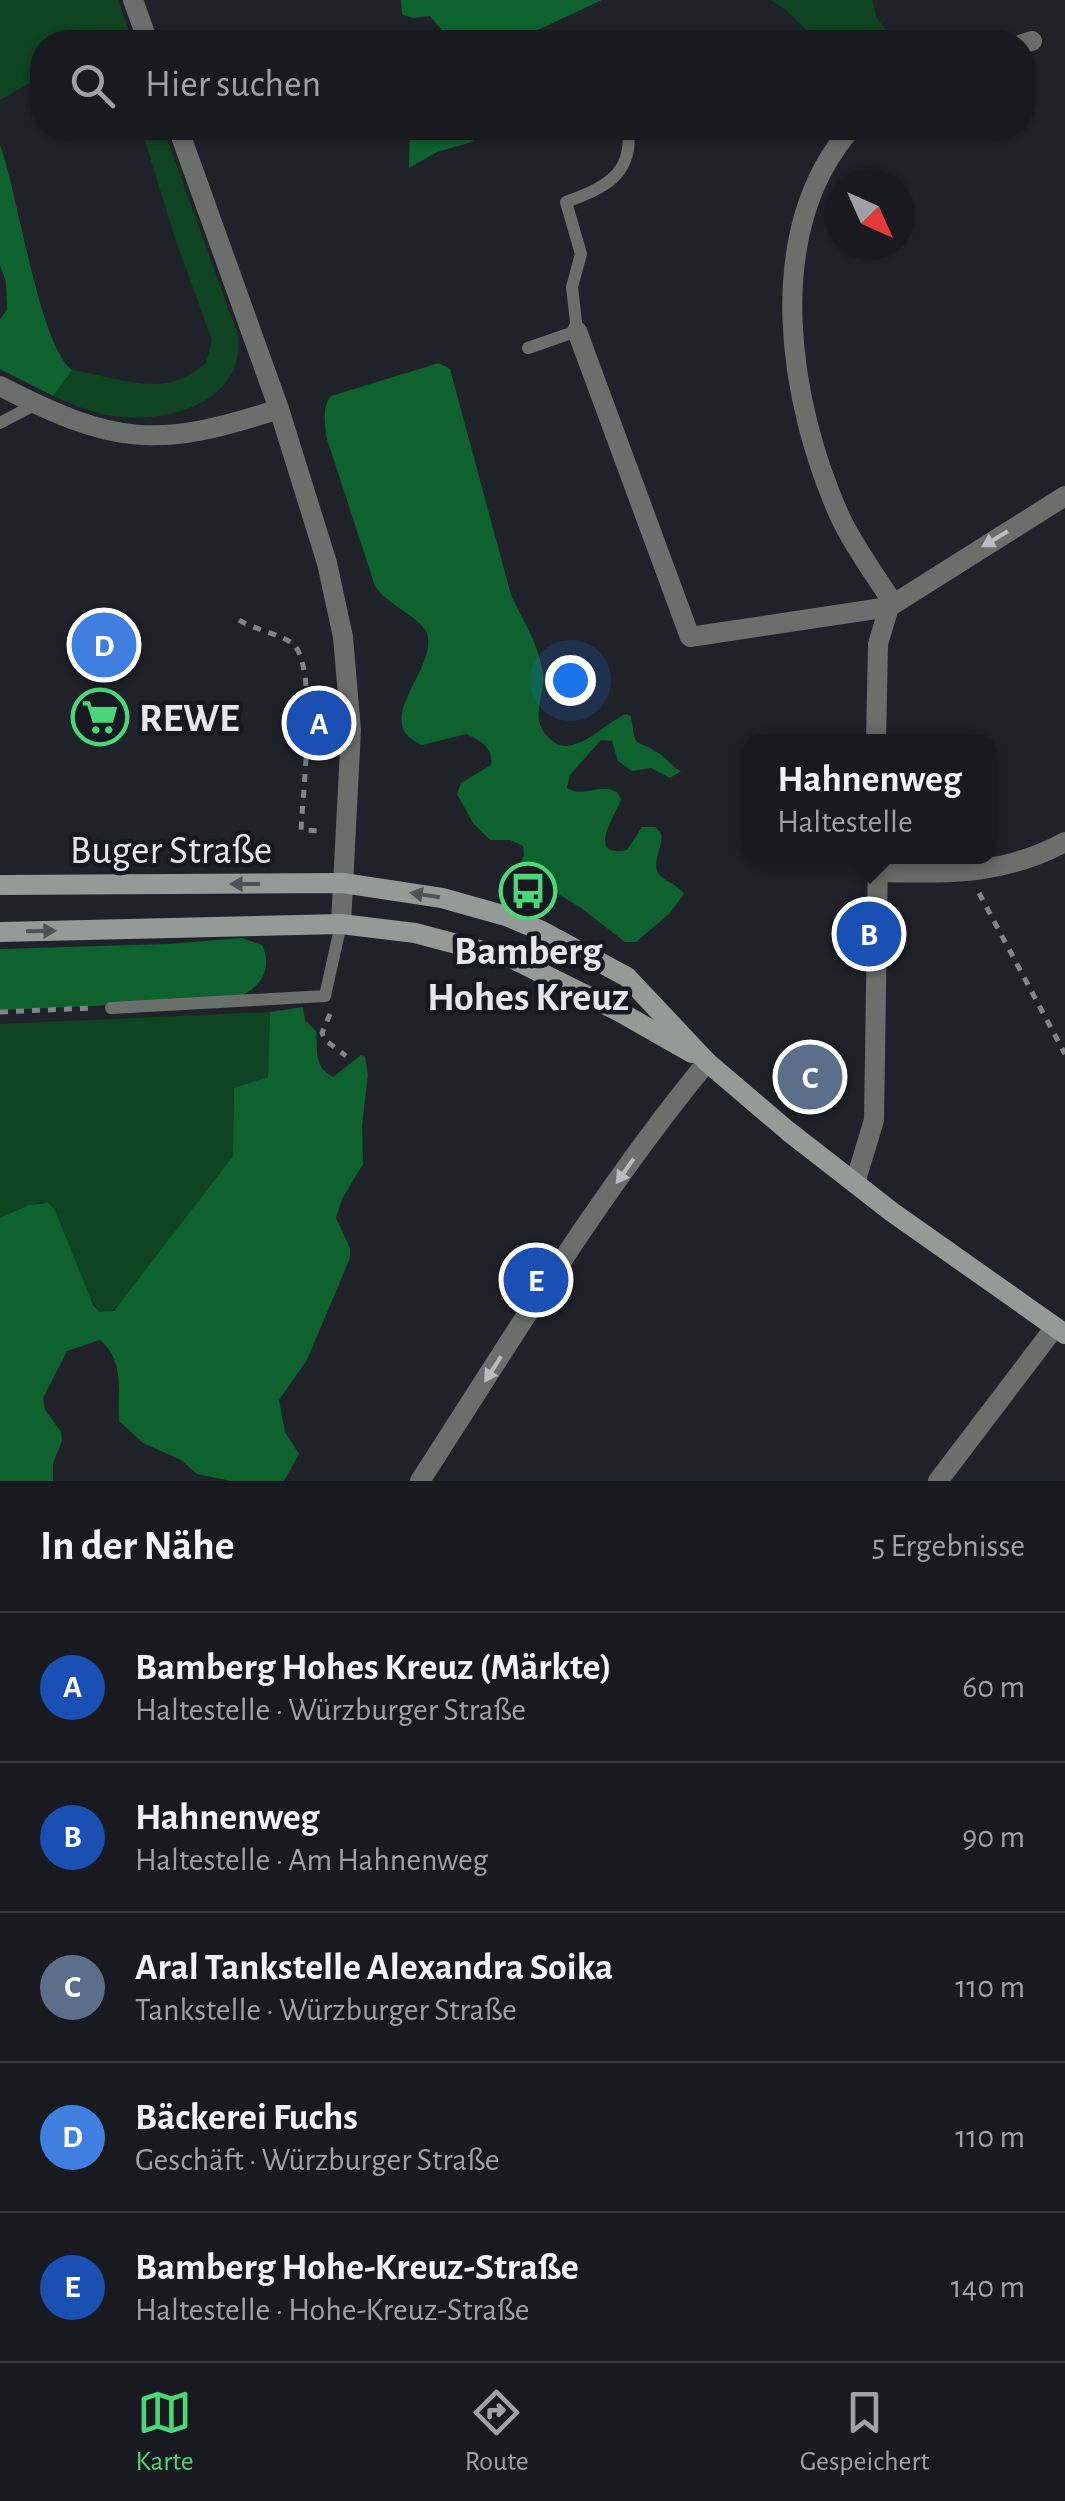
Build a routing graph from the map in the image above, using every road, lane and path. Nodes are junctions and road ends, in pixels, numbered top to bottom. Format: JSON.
{"nodes":[{"id":1,"x":133,"y":0,"type":"edge"},
{"id":2,"x":144,"y":30,"type":"edge"},
{"id":3,"x":182,"y":140,"type":"edge"},
{"id":4,"x":627,"y":140,"type":"edge"},
{"id":5,"x":844,"y":140,"type":"edge"},
{"id":6,"x":576,"y":331,"type":"junction"},
{"id":7,"x":528,"y":348,"type":"dead end"},
{"id":8,"x":0,"y":386,"type":"edge"},
{"id":9,"x":36,"y":404,"type":"junction"},
{"id":10,"x":279,"y":409,"type":"junction"},
{"id":11,"x":0,"y":423,"type":"edge"},
{"id":12,"x":1065,"y":496,"type":"edge"},
{"id":13,"x":889,"y":606,"type":"junction"},
{"id":14,"x":239,"y":620,"type":"dead end"},
{"id":15,"x":876,"y":734,"type":"edge"},
{"id":16,"x":348,"y":833,"type":"junction"},
{"id":17,"x":1065,"y":842,"type":"edge"},
{"id":18,"x":878,"y":864,"type":"edge"},
{"id":19,"x":968,"y":873,"type":"junction"},
{"id":20,"x":343,"y":884,"type":"junction"},
{"id":21,"x":0,"y":885,"type":"edge"},
{"id":22,"x":341,"y":924,"type":"junction"},
{"id":23,"x":0,"y":932,"type":"edge"},
{"id":24,"x":325,"y":996,"type":"junction"},
{"id":25,"x":110,"y":1008,"type":"joint"},
{"id":26,"x":0,"y":1012,"type":"edge"},
{"id":27,"x":1065,"y":1054,"type":"edge"},
{"id":28,"x":346,"y":1056,"type":"dead end"},
{"id":29,"x":707,"y":1062,"type":"junction"},
{"id":30,"x":855,"y":1183,"type":"junction"},
{"id":31,"x":1060,"y":1330,"type":"edge"},
{"id":32,"x":420,"y":1481,"type":"edge"},
{"id":33,"x":938,"y":1481,"type":"edge"}],
"edges":[{"from":1,"to":2,"type":"street"},
{"from":3,"to":10,"type":"street"},
{"from":4,"to":6,"type":"lane"},
{"from":5,"to":13,"type":"street"},
{"from":6,"to":7,"type":"lane"},
{"from":6,"to":13,"type":"street"},
{"from":8,"to":9,"type":"street"},
{"from":9,"to":10,"type":"street"},
{"from":9,"to":11,"type":"lane"},
{"from":10,"to":16,"type":"street"},
{"from":12,"to":13,"type":"street","one_way":true},
{"from":13,"to":15,"type":"street"},
{"from":14,"to":16,"type":"path"},
{"from":16,"to":20,"type":"street"},
{"from":17,"to":19,"type":"street"},
{"from":18,"to":19,"type":"street"},
{"from":18,"to":30,"type":"street"},
{"from":19,"to":27,"type":"path"},
{"from":20,"to":21,"type":"street","name":"Buger Straße","one_way":true},
{"from":20,"to":22,"type":"street"},
{"from":29,"to":20,"type":"street","name":"Buger Straße","one_way":true},
{"from":23,"to":22,"type":"street","name":"Buger Straße","one_way":true},
{"from":22,"to":24,"type":"lane"},
{"from":22,"to":29,"type":"street","name":"Buger Straße"},
{"from":24,"to":25,"type":"lane"},
{"from":24,"to":28,"type":"path"},
{"from":25,"to":26,"type":"path"},
{"from":29,"to":30,"type":"street"},
{"from":29,"to":32,"type":"street","one_way":true},
{"from":30,"to":31,"type":"street"},
{"from":31,"to":33,"type":"street"}]}
